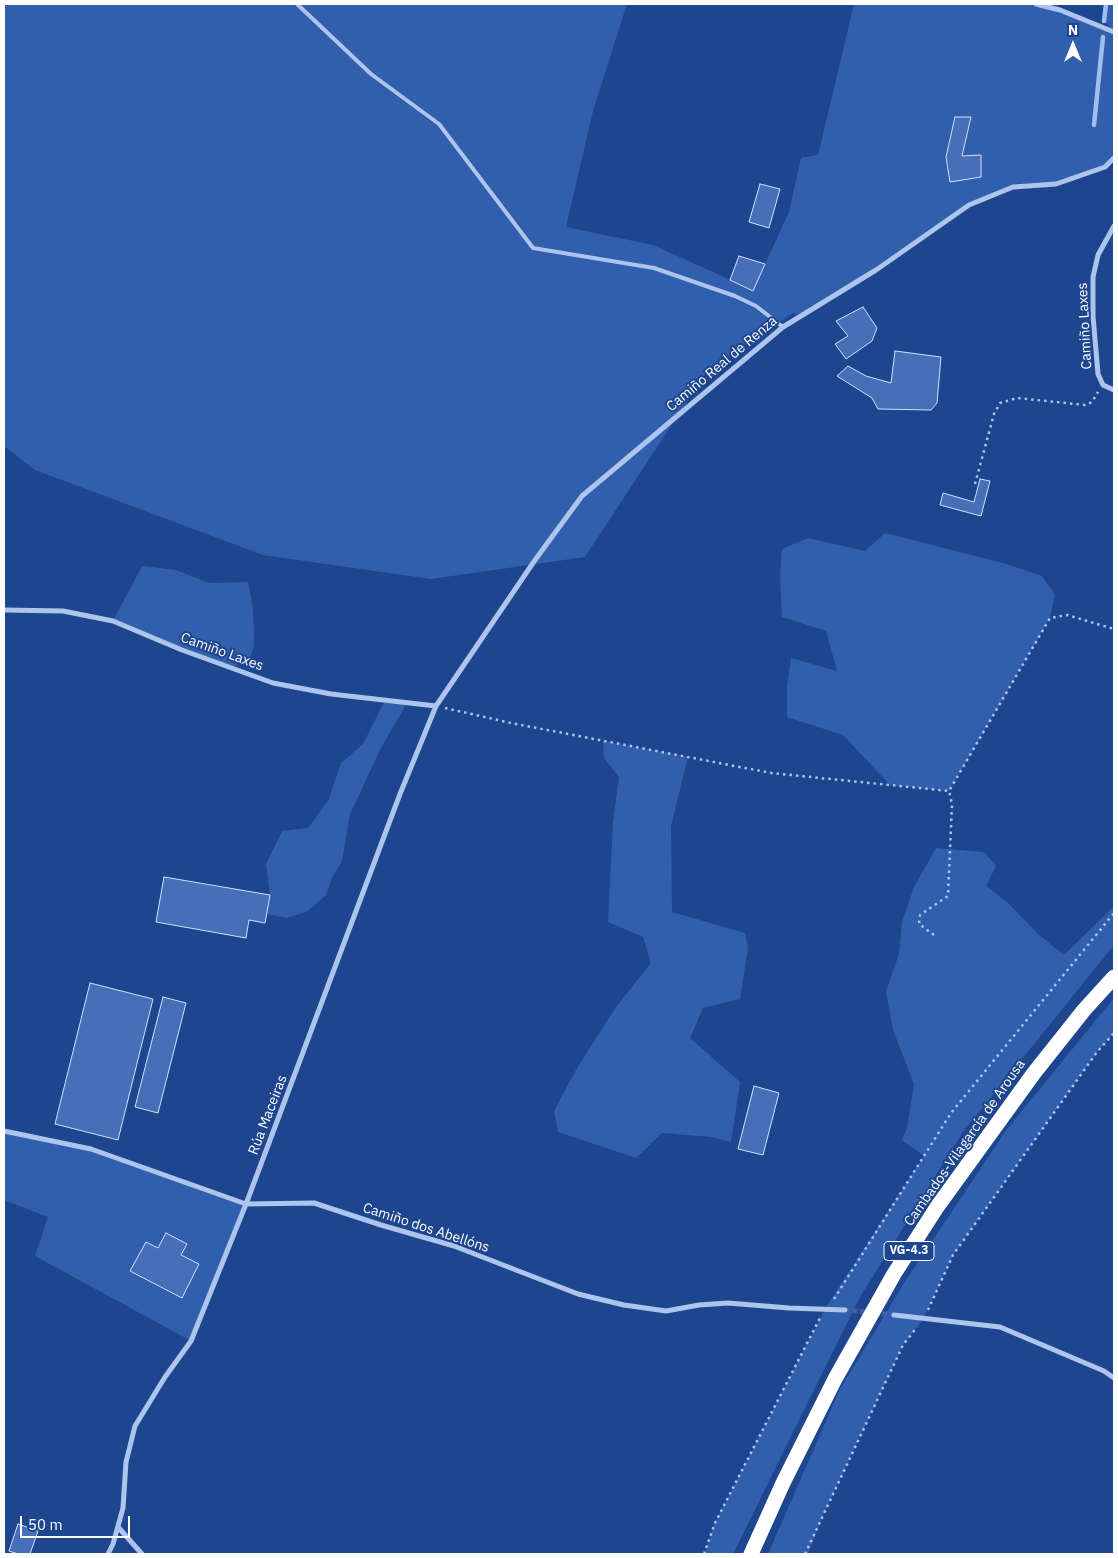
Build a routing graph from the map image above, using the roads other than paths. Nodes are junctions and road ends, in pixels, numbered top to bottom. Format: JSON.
{"nodes":[{"id":1,"x":297,"y":4,"type":"edge"},
{"id":2,"x":1036,"y":4,"type":"edge"},
{"id":3,"x":1114,"y":32,"type":"edge"},
{"id":4,"x":1114,"y":158,"type":"edge"},
{"id":5,"x":1114,"y":226,"type":"edge"},
{"id":6,"x":783,"y":327,"type":"junction"},
{"id":7,"x":1114,"y":390,"type":"edge"},
{"id":8,"x":4,"y":610,"type":"edge"},
{"id":9,"x":436,"y":706,"type":"junction"},
{"id":10,"x":1114,"y":977,"type":"edge"},
{"id":11,"x":4,"y":1131,"type":"edge"},
{"id":12,"x":246,"y":1204,"type":"junction"},
{"id":13,"x":845,"y":1310,"type":"tunnel mouth"},
{"id":14,"x":894,"y":1315,"type":"tunnel mouth"},
{"id":15,"x":1114,"y":1378,"type":"edge"},
{"id":16,"x":118,"y":1527,"type":"junction"},
{"id":17,"x":108,"y":1554,"type":"edge"},
{"id":18,"x":142,"y":1554,"type":"edge"},
{"id":19,"x":752,"y":1554,"type":"edge"}],
"edges":[{"from":1,"to":6,"type":"lane"},
{"from":2,"to":3,"type":"street"},
{"from":4,"to":6,"type":"street","name":"Camiño Real de Renza"},
{"from":5,"to":7,"type":"street","name":"Camiño Laxes"},
{"from":6,"to":9,"type":"street","name":"Camiño Real de Renza"},
{"from":8,"to":9,"type":"street","name":"Camiño Laxes"},
{"from":9,"to":12,"type":"street","name":"Rúa Maceiras"},
{"from":10,"to":19,"type":"highway","name":"Cambados-Vilagarcía de Arousa","number":"VG-4.3"},
{"from":11,"to":12,"type":"street","name":"Camiño dos Abellóns"},
{"from":12,"to":13,"type":"street","name":"Camiño dos Abellóns"},
{"from":12,"to":16,"type":"street","name":"Rúa Maceiras"},
{"from":14,"to":15,"type":"street"},
{"from":16,"to":17,"type":"street","name":"Rúa Maceiras"},
{"from":16,"to":18,"type":"street"}]}
